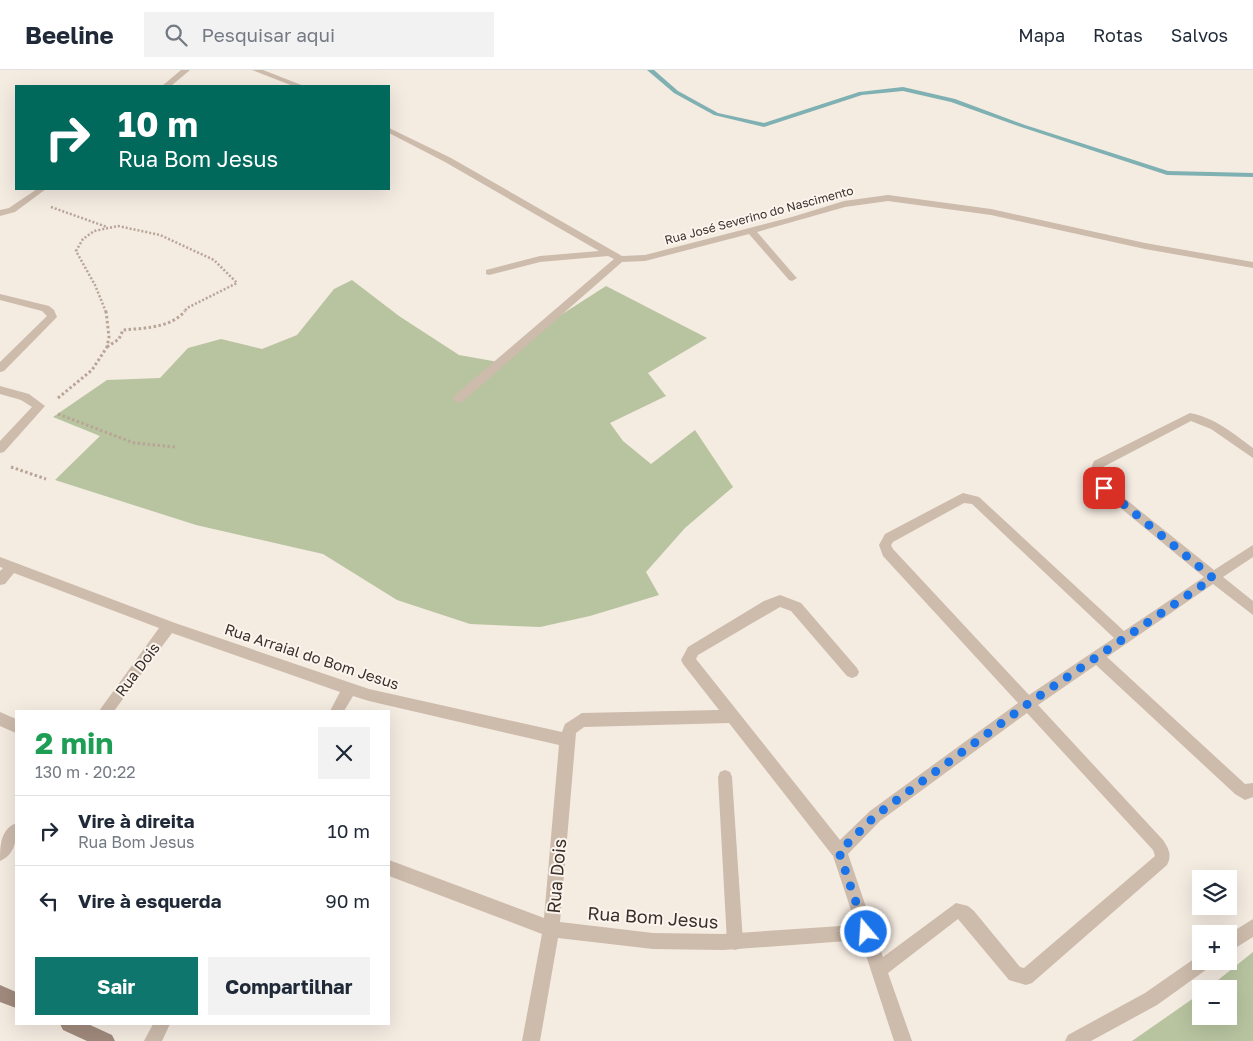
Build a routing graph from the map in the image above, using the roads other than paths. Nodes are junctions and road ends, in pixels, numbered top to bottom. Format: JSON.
{"nodes":[{"id":1,"x":186,"y":70,"type":"edge"},
{"id":2,"x":256,"y":70,"type":"edge"},
{"id":3,"x":167,"y":85,"type":"edge"},
{"id":4,"x":297,"y":85,"type":"edge"},
{"id":5,"x":390,"y":131,"type":"edge"},
{"id":6,"x":41,"y":190,"type":"edge"},
{"id":7,"x":0,"y":213,"type":"edge"},
{"id":8,"x":751,"y":231,"type":"junction"},
{"id":9,"x":607,"y":253,"type":"junction"},
{"id":10,"x":620,"y":259,"type":"junction"},
{"id":11,"x":1253,"y":265,"type":"edge"},
{"id":12,"x":489,"y":272,"type":"dead end"},
{"id":13,"x":792,"y":278,"type":"dead end"},
{"id":14,"x":0,"y":297,"type":"edge"},
{"id":15,"x":0,"y":368,"type":"edge"},
{"id":16,"x":0,"y":390,"type":"edge"},
{"id":17,"x":458,"y":399,"type":"dead end"},
{"id":18,"x":0,"y":449,"type":"edge"},
{"id":19,"x":1253,"y":454,"type":"edge"},
{"id":20,"x":1253,"y":550,"type":"edge"},
{"id":21,"x":6,"y":564,"type":"edge"},
{"id":22,"x":1213,"y":578,"type":"junction"},
{"id":23,"x":0,"y":580,"type":"edge"},
{"id":24,"x":1253,"y":609,"type":"edge"},
{"id":25,"x":169,"y":626,"type":"junction"},
{"id":26,"x":1124,"y":638,"type":"junction"},
{"id":27,"x":1097,"y":657,"type":"junction"},
{"id":28,"x":852,"y":672,"type":"dead end"},
{"id":29,"x":350,"y":688,"type":"junction"},
{"id":30,"x":1029,"y":703,"type":"junction"},
{"id":31,"x":107,"y":710,"type":"edge"},
{"id":32,"x":338,"y":710,"type":"edge"},
{"id":33,"x":730,"y":716,"type":"junction"},
{"id":34,"x":0,"y":720,"type":"edge"},
{"id":35,"x":15,"y":726,"type":"edge"},
{"id":36,"x":567,"y":740,"type":"junction"},
{"id":37,"x":725,"y":777,"type":"dead end"},
{"id":38,"x":1253,"y":790,"type":"edge"},
{"id":39,"x":15,"y":833,"type":"edge"},
{"id":40,"x":839,"y":852,"type":"junction"},
{"id":41,"x":0,"y":853,"type":"edge"},
{"id":42,"x":390,"y":868,"type":"edge"},
{"id":43,"x":1253,"y":927,"type":"edge"},
{"id":44,"x":551,"y":929,"type":"junction"},
{"id":45,"x":866,"y":932,"type":"junction"},
{"id":46,"x":1237,"y":938,"type":"edge"},
{"id":47,"x":735,"y":942,"type":"junction"},
{"id":48,"x":879,"y":970,"type":"junction"},
{"id":49,"x":1192,"y":970,"type":"edge"},
{"id":50,"x":0,"y":992,"type":"edge"},
{"id":51,"x":15,"y":1000,"type":"edge"},
{"id":52,"x":70,"y":1025,"type":"edge"},
{"id":53,"x":161,"y":1025,"type":"edge"},
{"id":54,"x":106,"y":1041,"type":"edge"},
{"id":55,"x":152,"y":1041,"type":"edge"},
{"id":56,"x":531,"y":1041,"type":"edge"},
{"id":57,"x":903,"y":1041,"type":"edge"},
{"id":58,"x":1074,"y":1041,"type":"edge"}],
"edges":[{"from":1,"to":3,"type":"street"},
{"from":2,"to":4,"type":"street"},
{"from":5,"to":9,"type":"street","name":"Rua José Severino do Nascimento"},
{"from":6,"to":7,"type":"street"},
{"from":8,"to":10,"type":"street","name":"Rua José Severino do Nascimento"},
{"from":8,"to":11,"type":"street","name":"Rua José Severino do Nascimento"},
{"from":8,"to":13,"type":"street"},
{"from":9,"to":10,"type":"street","name":"Rua José Severino do Nascimento"},
{"from":9,"to":12,"type":"street"},
{"from":10,"to":17,"type":"street"},
{"from":14,"to":15,"type":"street"},
{"from":16,"to":18,"type":"street"},
{"from":19,"to":22,"type":"street"},
{"from":20,"to":22,"type":"street"},
{"from":21,"to":23,"type":"street"},
{"from":21,"to":25,"type":"street","name":"Rua Arraial do Bom Jesus"},
{"from":22,"to":24,"type":"street"},
{"from":22,"to":26,"type":"street"},
{"from":25,"to":29,"type":"street","name":"Rua Arraial do Bom Jesus"},
{"from":25,"to":31,"type":"street","name":"Rua Dois"},
{"from":26,"to":27,"type":"street"},
{"from":26,"to":30,"type":"street"},
{"from":27,"to":30,"type":"street"},
{"from":27,"to":38,"type":"street"},
{"from":28,"to":33,"type":"street"},
{"from":29,"to":32,"type":"street"},
{"from":29,"to":36,"type":"street","name":"Rua Arraial do Bom Jesus"},
{"from":30,"to":40,"type":"street"},
{"from":30,"to":48,"type":"street"},
{"from":33,"to":36,"type":"street"},
{"from":33,"to":40,"type":"street"},
{"from":34,"to":35,"type":"street"},
{"from":36,"to":44,"type":"street","name":"Rua Dois"},
{"from":37,"to":47,"type":"street"},
{"from":39,"to":41,"type":"street"},
{"from":40,"to":45,"type":"street"},
{"from":42,"to":44,"type":"street","name":"Rua Dois"},
{"from":43,"to":46,"type":"street"},
{"from":44,"to":47,"type":"street","name":"Rua Bom Jesus"},
{"from":44,"to":56,"type":"street"},
{"from":45,"to":47,"type":"street","name":"Rua Bom Jesus"},
{"from":45,"to":48,"type":"street"},
{"from":48,"to":57,"type":"street"},
{"from":49,"to":58,"type":"street"},
{"from":50,"to":51,"type":"main road"},
{"from":52,"to":54,"type":"main road"},
{"from":53,"to":55,"type":"street"}]}
